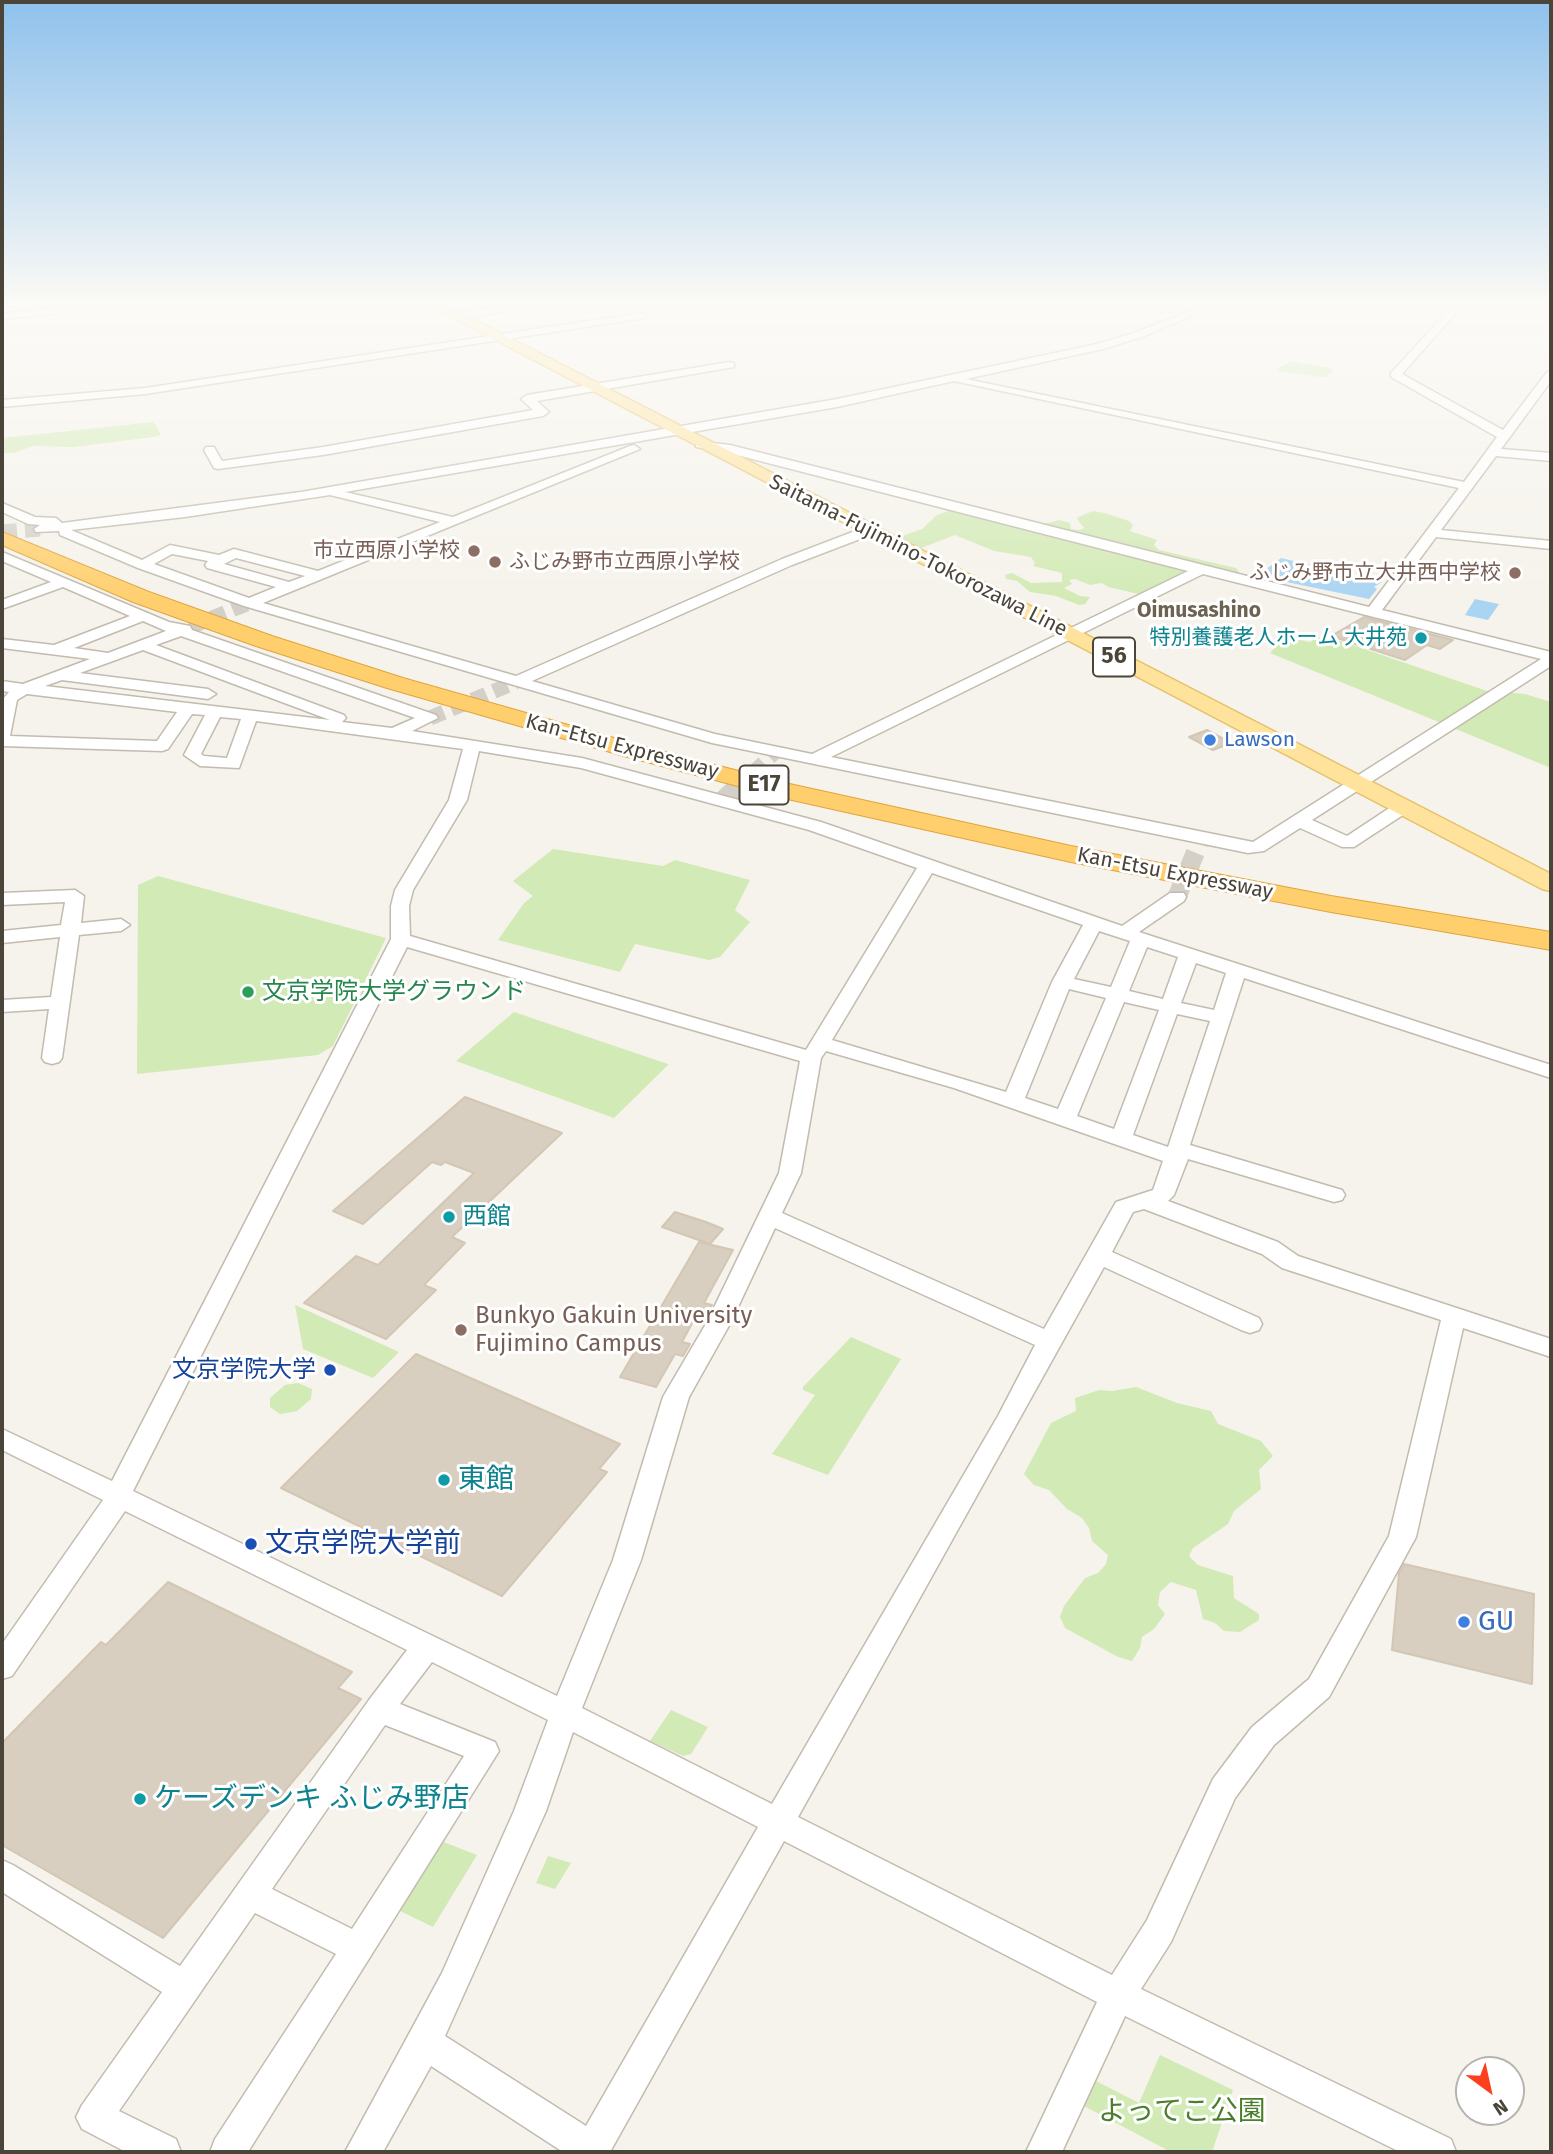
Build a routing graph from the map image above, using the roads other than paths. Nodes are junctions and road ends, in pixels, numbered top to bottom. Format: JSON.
{"nodes":[{"id":1,"x":534,"y":405,"type":"edge"},
{"id":2,"x":624,"y":405,"type":"edge"},
{"id":3,"x":819,"y":405,"type":"edge"},
{"id":4,"x":1075,"y":405,"type":"edge"},
{"id":5,"x":1449,"y":405,"type":"edge"},
{"id":6,"x":1529,"y":405,"type":"edge"},
{"id":7,"x":676,"y":432,"type":"junction"},
{"id":8,"x":1504,"y":436,"type":"junction"},
{"id":9,"x":640,"y":439,"type":"junction"},
{"id":10,"x":700,"y":444,"type":"junction"},
{"id":11,"x":209,"y":450,"type":"dead end"},
{"id":12,"x":1492,"y":452,"type":"junction"},
{"id":13,"x":1551,"y":457,"type":"edge"},
{"id":14,"x":1466,"y":486,"type":"junction"},
{"id":15,"x":326,"y":492,"type":"junction"},
{"id":16,"x":2,"y":507,"type":"edge"},
{"id":17,"x":159,"y":516,"type":"junction"},
{"id":18,"x":454,"y":521,"type":"junction"},
{"id":19,"x":2,"y":523,"type":"edge"},
{"id":20,"x":41,"y":528,"type":"tunnel mouth"},
{"id":21,"x":868,"y":531,"type":"junction"},
{"id":22,"x":1432,"y":533,"type":"junction"},
{"id":23,"x":2,"y":538,"type":"edge"},
{"id":24,"x":1551,"y":545,"type":"edge"},
{"id":25,"x":2,"y":556,"type":"edge"},
{"id":26,"x":221,"y":560,"type":"junction"},
{"id":27,"x":144,"y":565,"type":"junction"},
{"id":28,"x":1203,"y":569,"type":"junction"},
{"id":29,"x":318,"y":575,"type":"junction"},
{"id":30,"x":62,"y":583,"type":"junction"},
{"id":31,"x":288,"y":586,"type":"junction"},
{"id":32,"x":249,"y":603,"type":"junction"},
{"id":33,"x":2,"y":605,"type":"edge"},
{"id":34,"x":1373,"y":612,"type":"junction"},
{"id":35,"x":143,"y":616,"type":"junction"},
{"id":36,"x":185,"y":629,"type":"junction"},
{"id":37,"x":1068,"y":633,"type":"junction"},
{"id":38,"x":2,"y":643,"type":"edge"},
{"id":39,"x":143,"y":645,"type":"junction"},
{"id":40,"x":56,"y":650,"type":"junction"},
{"id":41,"x":110,"y":657,"type":"junction"},
{"id":42,"x":1551,"y":658,"type":"edge"},
{"id":43,"x":64,"y":676,"type":"junction"},
{"id":44,"x":310,"y":678,"type":"junction"},
{"id":45,"x":235,"y":679,"type":"junction"},
{"id":46,"x":516,"y":682,"type":"junction"},
{"id":47,"x":2,"y":687,"type":"edge"},
{"id":48,"x":24,"y":690,"type":"junction"},
{"id":49,"x":271,"y":693,"type":"junction"},
{"id":50,"x":208,"y":694,"type":"junction"},
{"id":51,"x":190,"y":710,"type":"junction"},
{"id":52,"x":219,"y":713,"type":"junction"},
{"id":53,"x":250,"y":716,"type":"junction"},
{"id":54,"x":349,"y":727,"type":"junction"},
{"id":55,"x":2,"y":731,"type":"edge"},
{"id":56,"x":394,"y":733,"type":"junction"},
{"id":57,"x":2,"y":739,"type":"edge"},
{"id":58,"x":472,"y":745,"type":"junction"},
{"id":59,"x":812,"y":760,"type":"junction"},
{"id":60,"x":1357,"y":782,"type":"junction"},
{"id":61,"x":1403,"y":807,"type":"junction"},
{"id":62,"x":1299,"y":821,"type":"junction"},
{"id":63,"x":928,"y":865,"type":"junction"},
{"id":64,"x":1551,"y":884,"type":"edge"},
{"id":65,"x":1177,"y":897,"type":"tunnel mouth"},
{"id":66,"x":2,"y":899,"type":"edge"},
{"id":67,"x":1094,"y":922,"type":"junction"},
{"id":68,"x":1551,"y":924,"type":"edge"},
{"id":69,"x":121,"y":925,"type":"dead end"},
{"id":70,"x":72,"y":932,"type":"junction"},
{"id":71,"x":1132,"y":935,"type":"junction"},
{"id":72,"x":2,"y":937,"type":"edge"},
{"id":73,"x":401,"y":939,"type":"junction"},
{"id":74,"x":1551,"y":941,"type":"edge"},
{"id":75,"x":1189,"y":954,"type":"junction"},
{"id":76,"x":1237,"y":970,"type":"junction"},
{"id":77,"x":1062,"y":982,"type":"junction"},
{"id":78,"x":1115,"y":995,"type":"junction"},
{"id":79,"x":60,"y":1002,"type":"junction"},
{"id":80,"x":2,"y":1006,"type":"edge"},
{"id":81,"x":1168,"y":1006,"type":"junction"},
{"id":82,"x":1223,"y":1018,"type":"junction"},
{"id":83,"x":816,"y":1051,"type":"junction"},
{"id":84,"x":52,"y":1058,"type":"dead end"},
{"id":85,"x":1551,"y":1072,"type":"edge"},
{"id":86,"x":1013,"y":1101,"type":"junction"},
{"id":87,"x":1065,"y":1119,"type":"junction"},
{"id":88,"x":1121,"y":1139,"type":"junction"},
{"id":89,"x":1178,"y":1154,"type":"junction"},
{"id":90,"x":1334,"y":1195,"type":"dead end"},
{"id":91,"x":1145,"y":1201,"type":"junction"},
{"id":92,"x":769,"y":1216,"type":"junction"},
{"id":93,"x":1099,"y":1255,"type":"junction"},
{"id":94,"x":1454,"y":1315,"type":"junction"},
{"id":95,"x":1250,"y":1324,"type":"dead end"},
{"id":96,"x":1049,"y":1341,"type":"junction"},
{"id":97,"x":1551,"y":1348,"type":"edge"},
{"id":98,"x":2,"y":1439,"type":"edge"},
{"id":99,"x":118,"y":1497,"type":"junction"},
{"id":100,"x":427,"y":1647,"type":"junction"},
{"id":101,"x":2,"y":1667,"type":"edge"},
{"id":102,"x":379,"y":1709,"type":"junction"},
{"id":103,"x":565,"y":1714,"type":"junction"},
{"id":104,"x":779,"y":1821,"type":"junction"},
{"id":105,"x":2,"y":1875,"type":"edge"},
{"id":106,"x":250,"y":1894,"type":"junction"},
{"id":107,"x":359,"y":1949,"type":"junction"},
{"id":108,"x":183,"y":1986,"type":"junction"},
{"id":109,"x":1118,"y":1994,"type":"junction"},
{"id":110,"x":425,"y":2043,"type":"junction"},
{"id":111,"x":592,"y":2151,"type":"edge"},
{"id":112,"x":163,"y":2152,"type":"edge"},
{"id":113,"x":228,"y":2152,"type":"edge"},
{"id":114,"x":363,"y":2152,"type":"edge"},
{"id":115,"x":1044,"y":2152,"type":"edge"},
{"id":116,"x":1438,"y":2152,"type":"edge"}],
"edges":[{"from":1,"to":11,"type":"street"},
{"from":2,"to":7,"type":"main road","name":"Saitama-Fujimino-Tokorozawa Line","number":"56"},
{"from":3,"to":7,"type":"street"},
{"from":4,"to":14,"type":"street"},
{"from":5,"to":8,"type":"street"},
{"from":6,"to":8,"type":"street"},
{"from":7,"to":9,"type":"street"},
{"from":7,"to":10,"type":"main road","name":"Saitama-Fujimino-Tokorozawa Line","number":"56"},
{"from":8,"to":12,"type":"street"},
{"from":9,"to":15,"type":"street"},
{"from":9,"to":18,"type":"street"},
{"from":10,"to":21,"type":"main road","name":"Saitama-Fujimino-Tokorozawa Line","number":"56"},
{"from":10,"to":28,"type":"street"},
{"from":12,"to":13,"type":"street"},
{"from":12,"to":14,"type":"street"},
{"from":14,"to":22,"type":"street"},
{"from":15,"to":17,"type":"street"},
{"from":15,"to":18,"type":"street"},
{"from":16,"to":17,"type":"street"},
{"from":17,"to":20,"type":"street"},
{"from":17,"to":27,"type":"street"},
{"from":18,"to":29,"type":"street"},
{"from":19,"to":68,"type":"highway","name":"Kan-Etsu Expressway","number":"E17"},
{"from":21,"to":37,"type":"main road","name":"Saitama-Fujimino-Tokorozawa Line","number":"56"},
{"from":21,"to":46,"type":"street"},
{"from":22,"to":24,"type":"street"},
{"from":22,"to":34,"type":"street"},
{"from":23,"to":74,"type":"highway","name":"Kan-Etsu Expressway","number":"E17"},
{"from":25,"to":30,"type":"street"},
{"from":26,"to":27,"type":"street"},
{"from":26,"to":29,"type":"street"},
{"from":26,"to":31,"type":"street"},
{"from":27,"to":32,"type":"street"},
{"from":28,"to":34,"type":"street"},
{"from":28,"to":37,"type":"street"},
{"from":29,"to":31,"type":"street"},
{"from":30,"to":33,"type":"street"},
{"from":30,"to":35,"type":"street"},
{"from":31,"to":32,"type":"street"},
{"from":32,"to":46,"type":"street"},
{"from":34,"to":42,"type":"street"},
{"from":35,"to":36,"type":"street"},
{"from":35,"to":40,"type":"street"},
{"from":36,"to":39,"type":"street"},
{"from":36,"to":44,"type":"street"},
{"from":37,"to":59,"type":"street"},
{"from":37,"to":60,"type":"main road","name":"Saitama-Fujimino-Tokorozawa Line","number":"56"},
{"from":38,"to":40,"type":"street"},
{"from":39,"to":41,"type":"street"},
{"from":39,"to":45,"type":"street"},
{"from":40,"to":41,"type":"street"},
{"from":41,"to":43,"type":"street"},
{"from":42,"to":60,"type":"street"},
{"from":43,"to":48,"type":"street"},
{"from":43,"to":50,"type":"street"},
{"from":44,"to":49,"type":"street"},
{"from":44,"to":56,"type":"street"},
{"from":45,"to":49,"type":"street"},
{"from":45,"to":50,"type":"street"},
{"from":46,"to":59,"type":"street"},
{"from":47,"to":48,"type":"street"},
{"from":48,"to":51,"type":"street"},
{"from":48,"to":55,"type":"street"},
{"from":49,"to":52,"type":"street"},
{"from":49,"to":54,"type":"street"},
{"from":50,"to":51,"type":"street"},
{"from":51,"to":52,"type":"street"},
{"from":51,"to":57,"type":"street"},
{"from":52,"to":53,"type":"street"},
{"from":52,"to":53,"type":"street"},
{"from":53,"to":54,"type":"street"},
{"from":54,"to":56,"type":"street"},
{"from":55,"to":57,"type":"street"},
{"from":56,"to":58,"type":"street"},
{"from":58,"to":63,"type":"street"},
{"from":58,"to":73,"type":"street"},
{"from":59,"to":62,"type":"street"},
{"from":60,"to":61,"type":"main road","name":"Saitama-Fujimino-Tokorozawa Line","number":"56"},
{"from":60,"to":62,"type":"street"},
{"from":61,"to":62,"type":"street"},
{"from":61,"to":64,"type":"main road","name":"Saitama-Fujimino-Tokorozawa Line","number":"56"},
{"from":63,"to":67,"type":"street"},
{"from":63,"to":83,"type":"street"},
{"from":65,"to":71,"type":"street"},
{"from":66,"to":70,"type":"street"},
{"from":67,"to":71,"type":"street"},
{"from":67,"to":77,"type":"street"},
{"from":69,"to":70,"type":"street"},
{"from":70,"to":72,"type":"street"},
{"from":70,"to":79,"type":"street"},
{"from":71,"to":75,"type":"street"},
{"from":71,"to":78,"type":"street"},
{"from":73,"to":83,"type":"street"},
{"from":73,"to":99,"type":"street"},
{"from":75,"to":76,"type":"street"},
{"from":75,"to":81,"type":"street"},
{"from":76,"to":82,"type":"street"},
{"from":76,"to":85,"type":"street"},
{"from":77,"to":78,"type":"street"},
{"from":77,"to":86,"type":"street"},
{"from":78,"to":81,"type":"street"},
{"from":78,"to":87,"type":"street"},
{"from":79,"to":80,"type":"street"},
{"from":79,"to":84,"type":"street"},
{"from":81,"to":82,"type":"street"},
{"from":81,"to":88,"type":"street"},
{"from":82,"to":89,"type":"street"},
{"from":83,"to":86,"type":"street"},
{"from":83,"to":92,"type":"street"},
{"from":86,"to":87,"type":"street"},
{"from":87,"to":88,"type":"street"},
{"from":88,"to":89,"type":"street"},
{"from":89,"to":90,"type":"street"},
{"from":89,"to":91,"type":"street"},
{"from":91,"to":93,"type":"street"},
{"from":91,"to":94,"type":"street"},
{"from":92,"to":96,"type":"street"},
{"from":92,"to":103,"type":"street"},
{"from":93,"to":95,"type":"street"},
{"from":93,"to":96,"type":"street"},
{"from":94,"to":97,"type":"street"},
{"from":94,"to":109,"type":"street"},
{"from":96,"to":104,"type":"street"},
{"from":98,"to":99,"type":"street"},
{"from":99,"to":100,"type":"street"},
{"from":99,"to":101,"type":"street"},
{"from":100,"to":102,"type":"street"},
{"from":100,"to":103,"type":"street"},
{"from":102,"to":106,"type":"street"},
{"from":102,"to":107,"type":"street"},
{"from":103,"to":104,"type":"street"},
{"from":103,"to":110,"type":"street"},
{"from":104,"to":109,"type":"street"},
{"from":104,"to":111,"type":"street"},
{"from":105,"to":108,"type":"street"},
{"from":106,"to":107,"type":"street"},
{"from":106,"to":108,"type":"street"},
{"from":107,"to":113,"type":"street"},
{"from":108,"to":112,"type":"street"},
{"from":109,"to":115,"type":"street"},
{"from":109,"to":116,"type":"street"},
{"from":110,"to":111,"type":"street"},
{"from":110,"to":114,"type":"street"}]}
